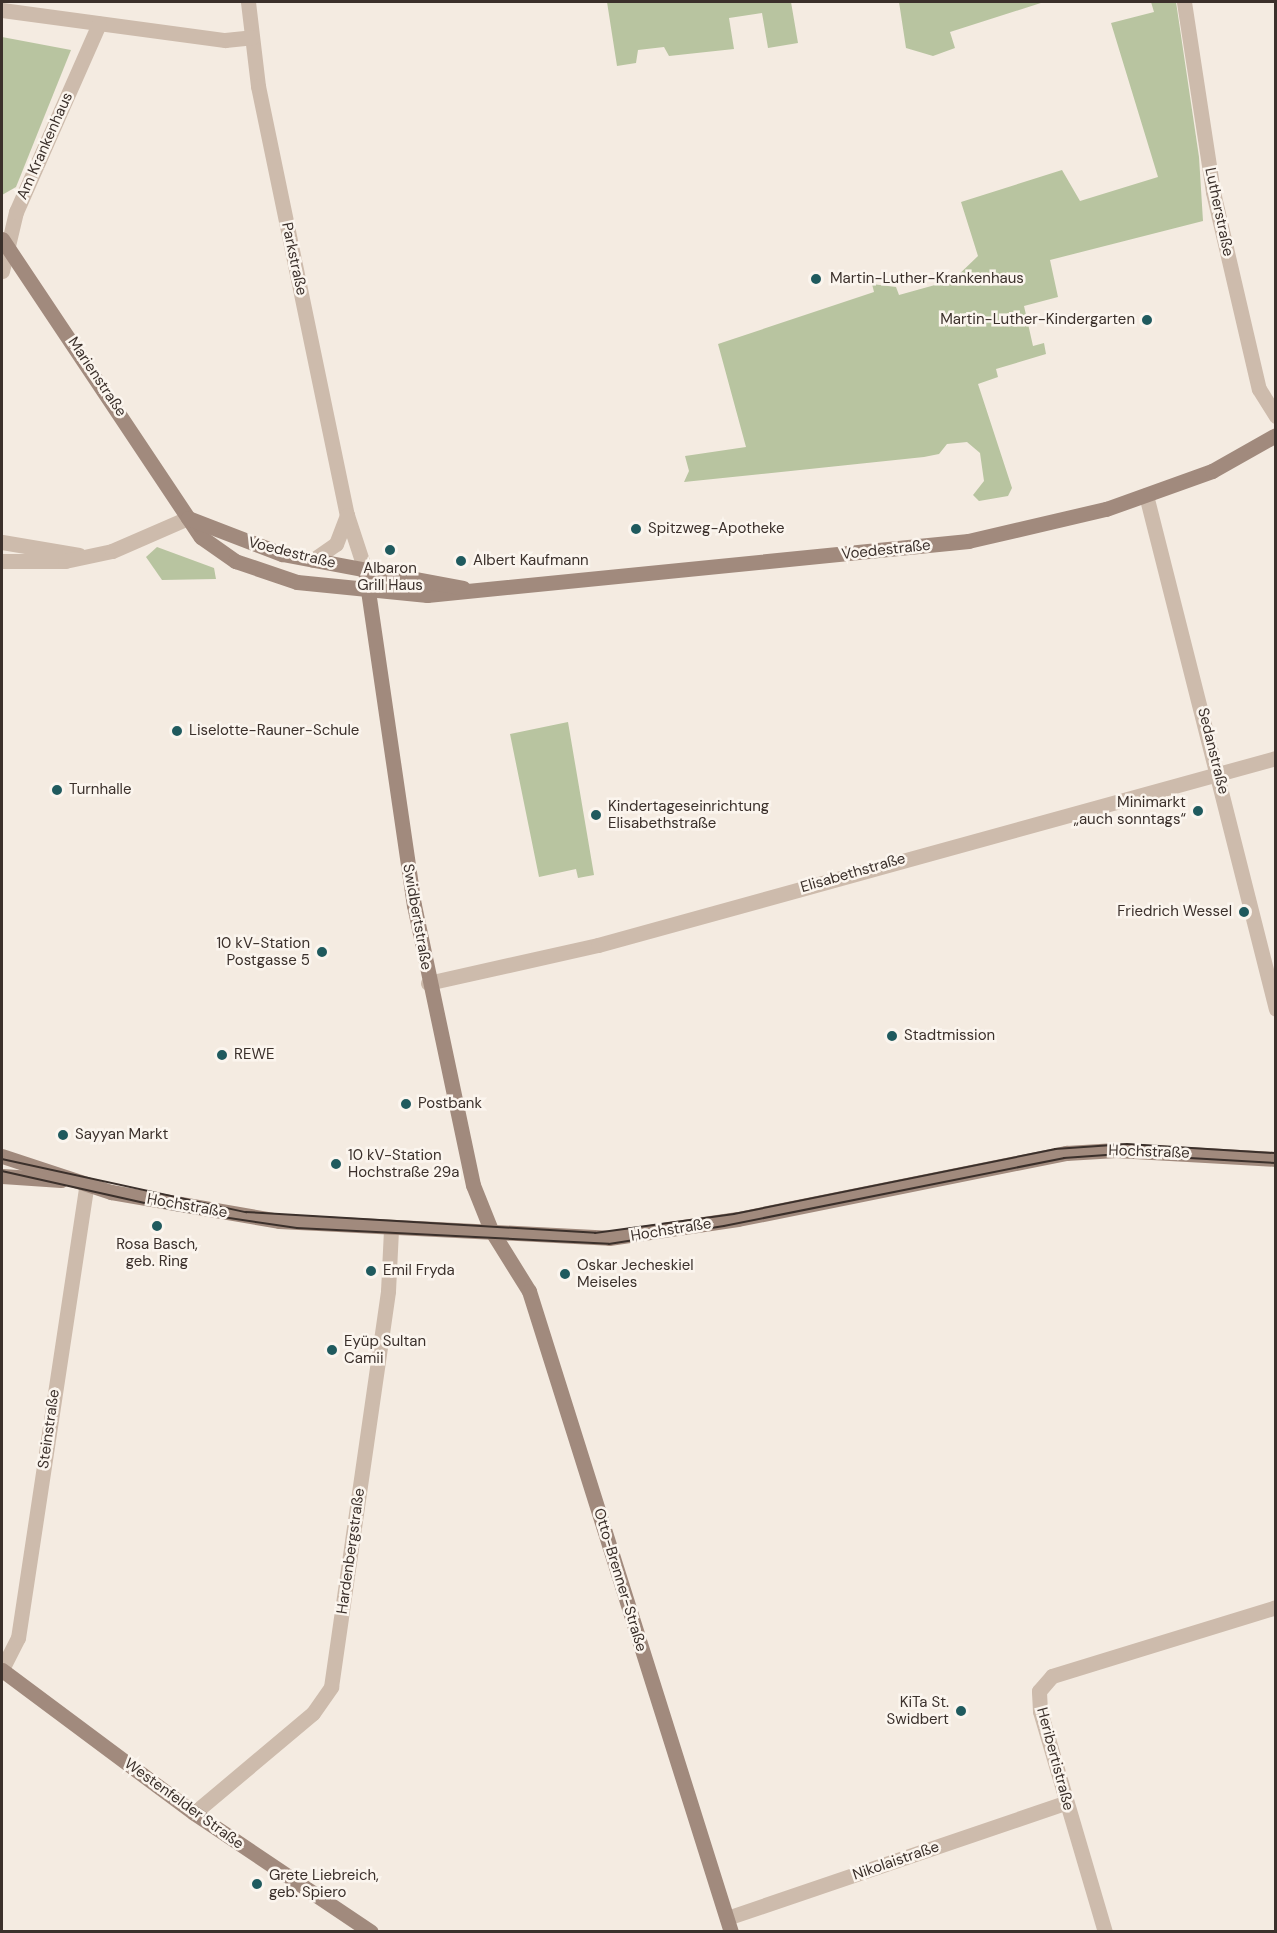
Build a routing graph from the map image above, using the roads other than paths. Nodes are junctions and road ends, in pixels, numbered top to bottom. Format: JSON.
{"nodes":[{"id":1,"x":248,"y":2,"type":"edge"},
{"id":2,"x":1184,"y":2,"type":"edge"},
{"id":3,"x":2,"y":10,"type":"edge"},
{"id":4,"x":99,"y":24,"type":"junction"},
{"id":5,"x":252,"y":37,"type":"junction"},
{"id":6,"x":4,"y":242,"type":"edge"},
{"id":7,"x":2,"y":271,"type":"edge"},
{"id":8,"x":1275,"y":416,"type":"edge"},
{"id":9,"x":1275,"y":435,"type":"edge"},
{"id":10,"x":1146,"y":495,"type":"junction"},
{"id":11,"x":347,"y":515,"type":"junction"},
{"id":12,"x":188,"y":518,"type":"junction"},
{"id":13,"x":2,"y":542,"type":"edge"},
{"id":14,"x":79,"y":555,"type":"junction"},
{"id":15,"x":314,"y":560,"type":"junction"},
{"id":16,"x":2,"y":561,"type":"edge"},
{"id":17,"x":365,"y":570,"type":"junction"},
{"id":18,"x":367,"y":591,"type":"junction"},
{"id":19,"x":478,"y":591,"type":"junction"},
{"id":20,"x":1275,"y":758,"type":"edge"},
{"id":21,"x":1219,"y":772,"type":"junction"},
{"id":22,"x":428,"y":983,"type":"junction"},
{"id":23,"x":1275,"y":1009,"type":"edge"},
{"id":24,"x":2,"y":1156,"type":"edge"},
{"id":25,"x":1275,"y":1159,"type":"edge"},
{"id":26,"x":2,"y":1176,"type":"edge"},
{"id":27,"x":64,"y":1180,"type":"junction"},
{"id":28,"x":86,"y":1186,"type":"junction"},
{"id":29,"x":392,"y":1229,"type":"junction"},
{"id":30,"x":495,"y":1236,"type":"junction"},
{"id":31,"x":1275,"y":1607,"type":"edge"},
{"id":32,"x":2,"y":1669,"type":"edge"},
{"id":33,"x":1065,"y":1803,"type":"junction"},
{"id":34,"x":194,"y":1813,"type":"junction"},
{"id":35,"x":729,"y":1925,"type":"edge"},
{"id":36,"x":371,"y":1932,"type":"edge"},
{"id":37,"x":1105,"y":1932,"type":"edge"}],
"edges":[{"from":1,"to":5,"type":"street","name":"Parkstraße"},
{"from":2,"to":8,"type":"street","name":"Lutherstraße"},
{"from":3,"to":4,"type":"street"},
{"from":4,"to":5,"type":"street"},
{"from":4,"to":6,"type":"street","name":"Am Krankenhaus"},
{"from":5,"to":11,"type":"street","name":"Parkstraße"},
{"from":6,"to":7,"type":"street","name":"Am Krankenhaus"},
{"from":6,"to":12,"type":"street","name":"Marienstraße"},
{"from":9,"to":10,"type":"street","name":"Voedestraße"},
{"from":10,"to":19,"type":"street","name":"Voedestraße"},
{"from":10,"to":21,"type":"street","name":"Sedanstraße"},
{"from":11,"to":15,"type":"street"},
{"from":11,"to":17,"type":"street","name":"Parkstraße"},
{"from":12,"to":14,"type":"street"},
{"from":12,"to":15,"type":"street","name":"Voedestraße"},
{"from":12,"to":18,"type":"street","name":"Voedestraße"},
{"from":13,"to":14,"type":"street"},
{"from":14,"to":16,"type":"street"},
{"from":15,"to":17,"type":"street","name":"Voedestraße"},
{"from":17,"to":18,"type":"street"},
{"from":17,"to":19,"type":"street","name":"Voedestraße"},
{"from":18,"to":19,"type":"street","name":"Voedestraße"},
{"from":18,"to":22,"type":"street","name":"Swidbertstraße"},
{"from":20,"to":21,"type":"street","name":"Elisabethstraße"},
{"from":21,"to":22,"type":"street","name":"Elisabethstraße"},
{"from":21,"to":23,"type":"street","name":"Sedanstraße"},
{"from":22,"to":30,"type":"street","name":"Swidbertstraße"},
{"from":24,"to":27,"type":"street","name":"Hochstraße"},
{"from":25,"to":30,"type":"street","name":"Hochstraße"},
{"from":26,"to":27,"type":"street","name":"Hochstraße"},
{"from":27,"to":28,"type":"street","name":"Hochstraße"},
{"from":28,"to":29,"type":"street","name":"Hochstraße"},
{"from":28,"to":32,"type":"street","name":"Steinstraße"},
{"from":29,"to":30,"type":"street","name":"Hochstraße"},
{"from":29,"to":34,"type":"street","name":"Hardenbergstraße"},
{"from":30,"to":35,"type":"street","name":"Otto-Brenner-Straße"},
{"from":31,"to":33,"type":"street","name":"Heribertistraße"},
{"from":32,"to":34,"type":"street","name":"Westenfelder Straße"},
{"from":33,"to":35,"type":"street","name":"Nikolaistraße"},
{"from":33,"to":37,"type":"street","name":"Heribertistraße"},
{"from":34,"to":36,"type":"street","name":"Westenfelder Straße"}]}
